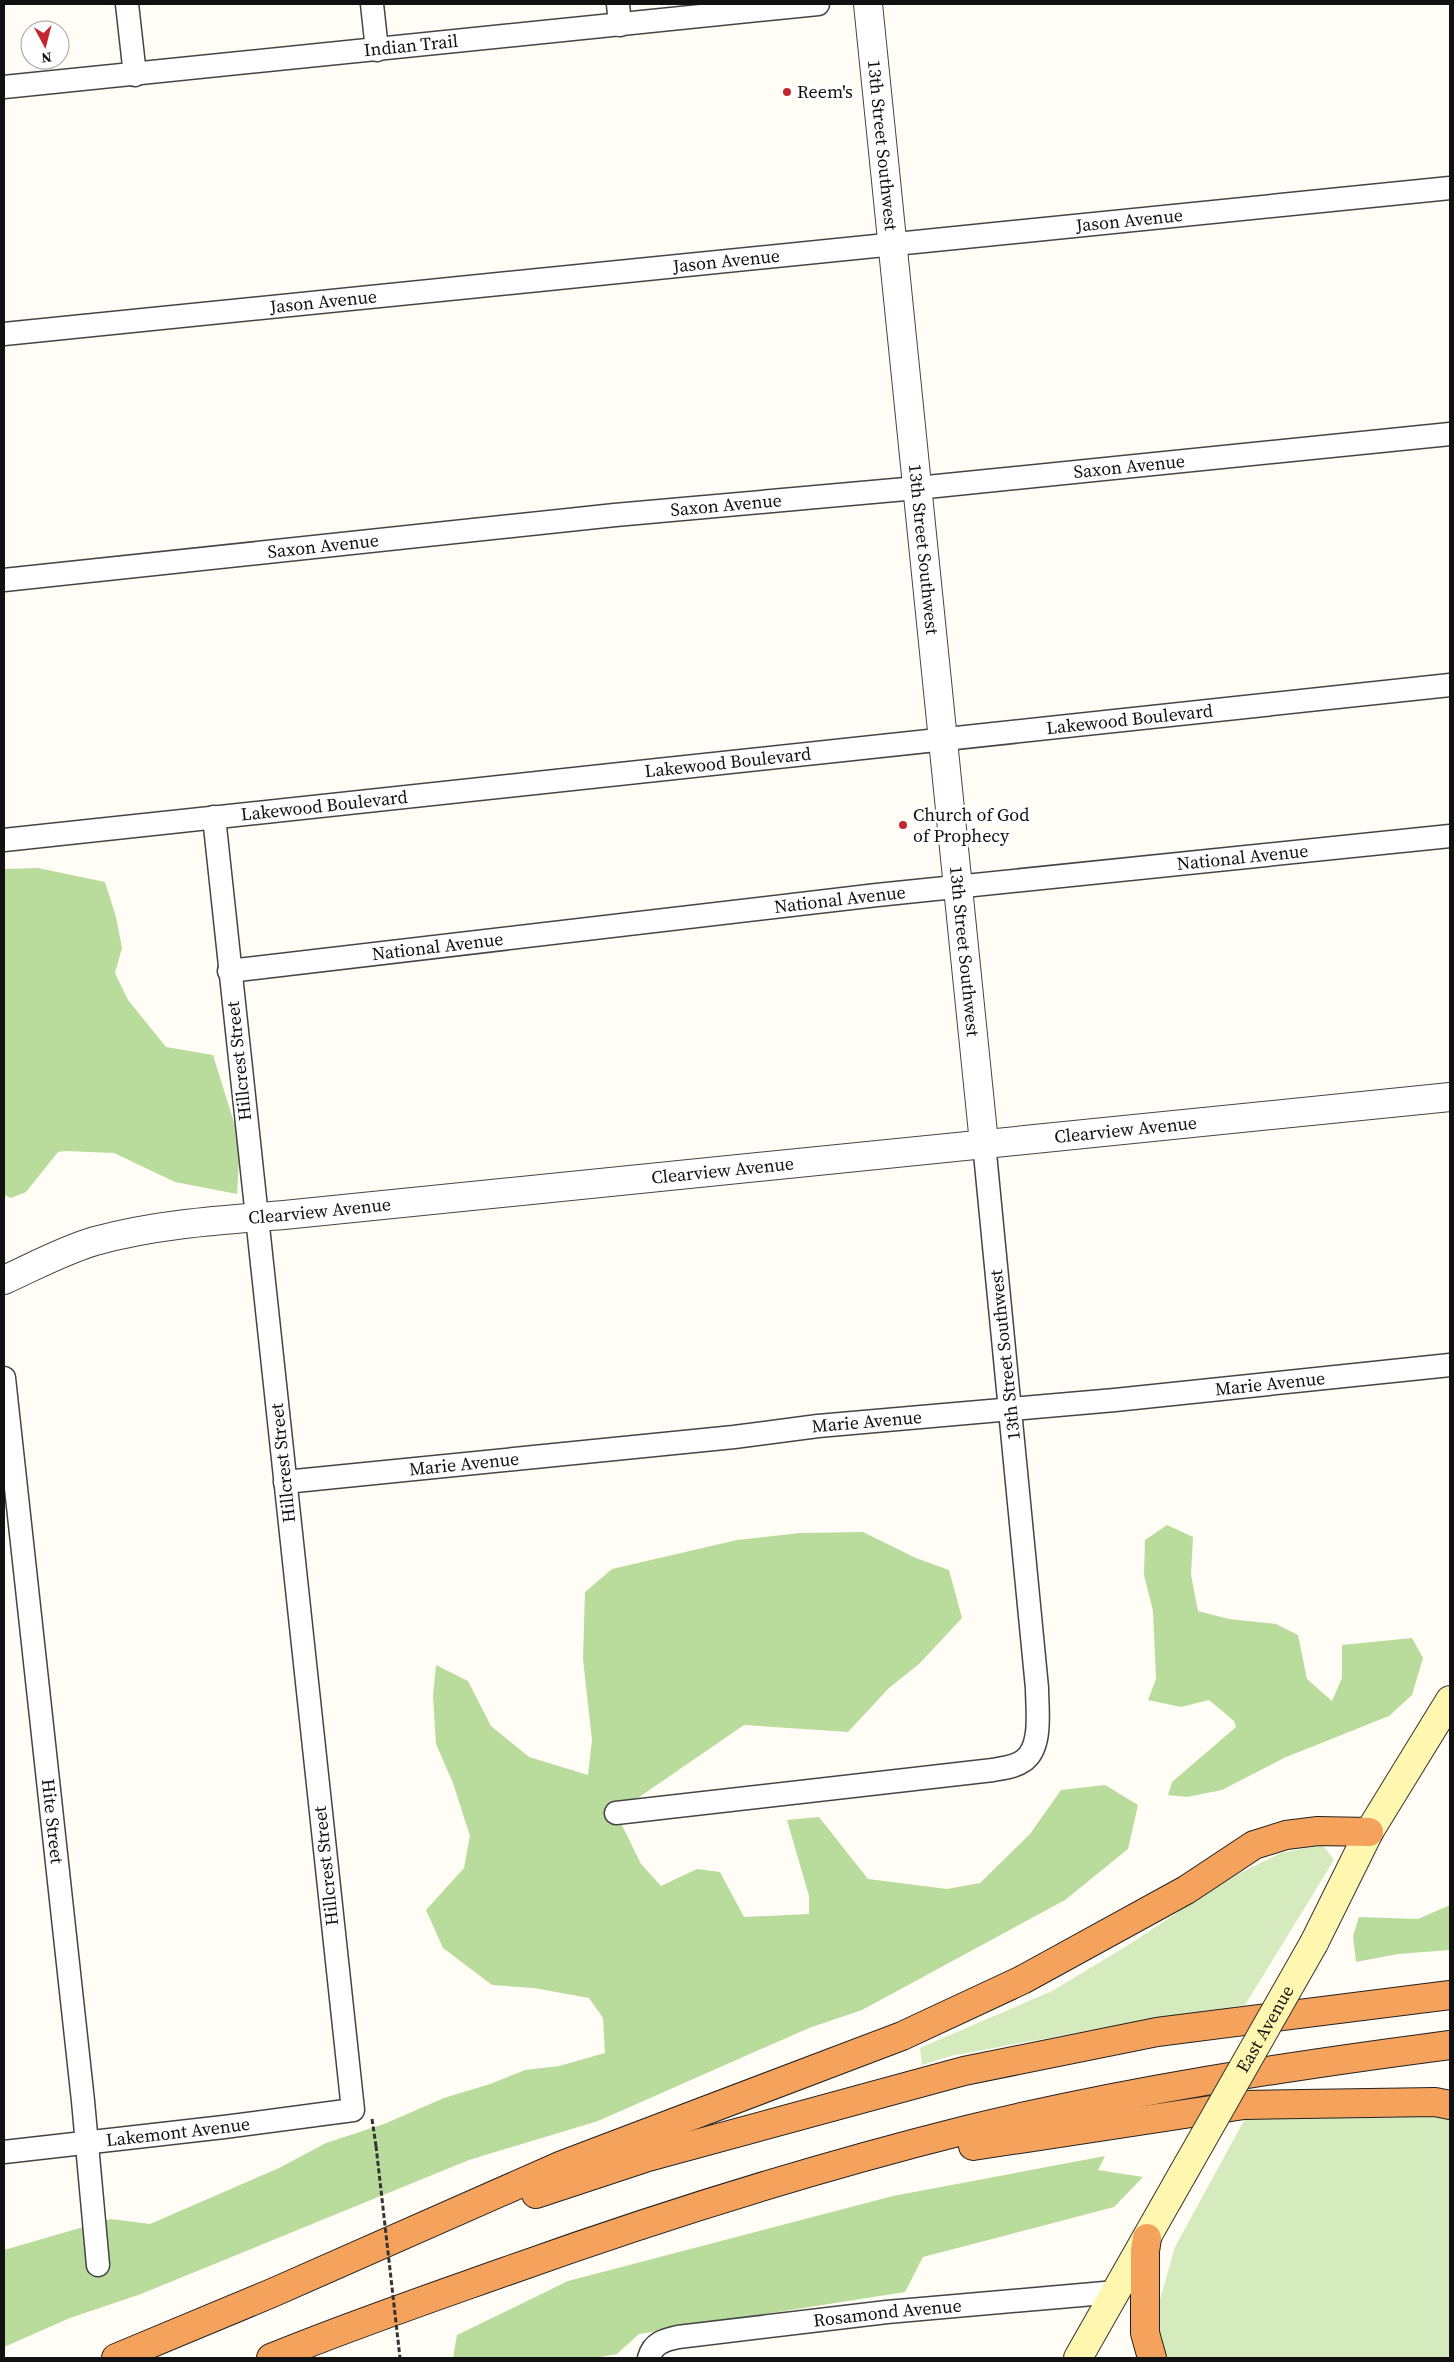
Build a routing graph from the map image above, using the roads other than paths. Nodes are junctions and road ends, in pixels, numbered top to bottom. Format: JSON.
{"nodes":[{"id":1,"x":127,"y":4,"type":"edge"},
{"id":2,"x":372,"y":4,"type":"edge"},
{"id":3,"x":818,"y":4,"type":"edge"},
{"id":4,"x":868,"y":4,"type":"edge"},
{"id":5,"x":619,"y":14,"type":"edge"},
{"id":6,"x":377,"y":50,"type":"junction"},
{"id":7,"x":135,"y":75,"type":"junction"},
{"id":8,"x":4,"y":87,"type":"edge"},
{"id":9,"x":1450,"y":188,"type":"edge"},
{"id":10,"x":893,"y":244,"type":"junction"},
{"id":11,"x":4,"y":334,"type":"edge"},
{"id":12,"x":1450,"y":434,"type":"edge"},
{"id":13,"x":917,"y":488,"type":"junction"},
{"id":14,"x":4,"y":580,"type":"edge"},
{"id":15,"x":1450,"y":685,"type":"edge"},
{"id":16,"x":942,"y":740,"type":"junction"},
{"id":17,"x":214,"y":817,"type":"junction"},
{"id":18,"x":1450,"y":836,"type":"edge"},
{"id":19,"x":4,"y":840,"type":"edge"},
{"id":20,"x":957,"y":888,"type":"junction"},
{"id":21,"x":229,"y":971,"type":"junction"},
{"id":22,"x":1450,"y":1097,"type":"edge"},
{"id":23,"x":984,"y":1143,"type":"junction"},
{"id":24,"x":257,"y":1217,"type":"junction"},
{"id":25,"x":4,"y":1280,"type":"edge"},
{"id":26,"x":1450,"y":1365,"type":"edge"},
{"id":27,"x":4,"y":1378,"type":"edge"},
{"id":28,"x":1011,"y":1408,"type":"junction"},
{"id":29,"x":285,"y":1482,"type":"junction"},
{"id":30,"x":1450,"y":1700,"type":"edge"},
{"id":31,"x":616,"y":1813,"type":"dead end"},
{"id":32,"x":1369,"y":1832,"type":"junction"},
{"id":33,"x":1450,"y":1995,"type":"edge"},
{"id":34,"x":1450,"y":2045,"type":"edge"},
{"id":35,"x":1450,"y":2105,"type":"edge"},
{"id":36,"x":353,"y":2110,"type":"joint"},
{"id":37,"x":86,"y":2142,"type":"junction"},
{"id":38,"x":4,"y":2152,"type":"edge"},
{"id":39,"x":819,"y":2171,"type":"junction"},
{"id":40,"x":1147,"y":2238,"type":"junction"},
{"id":41,"x":98,"y":2265,"type":"dead end"},
{"id":42,"x":1116,"y":2292,"type":"junction"},
{"id":43,"x":272,"y":2293,"type":"junction"},
{"id":44,"x":655,"y":2350,"type":"edge"},
{"id":45,"x":116,"y":2358,"type":"edge"},
{"id":46,"x":271,"y":2358,"type":"edge"},
{"id":47,"x":1078,"y":2358,"type":"edge"},
{"id":48,"x":1152,"y":2358,"type":"edge"}],
"edges":[{"from":1,"to":7,"type":"street"},
{"from":2,"to":6,"type":"street"},
{"from":3,"to":5,"type":"street","name":"Indian Trail"},
{"from":4,"to":10,"type":"street","name":"13th Street Southwest"},
{"from":5,"to":6,"type":"street","name":"Indian Trail"},
{"from":6,"to":7,"type":"street","name":"Indian Trail"},
{"from":7,"to":8,"type":"street","name":"Indian Trail"},
{"from":9,"to":10,"type":"street","name":"Jason Avenue"},
{"from":10,"to":11,"type":"street","name":"Jason Avenue"},
{"from":10,"to":13,"type":"street","name":"13th Street Southwest"},
{"from":12,"to":13,"type":"street","name":"Saxon Avenue"},
{"from":13,"to":14,"type":"street","name":"Saxon Avenue"},
{"from":13,"to":16,"type":"street","name":"13th Street Southwest"},
{"from":15,"to":16,"type":"street","name":"Lakewood Boulevard"},
{"from":16,"to":17,"type":"street","name":"Lakewood Boulevard"},
{"from":16,"to":20,"type":"street","name":"13th Street Southwest"},
{"from":17,"to":19,"type":"street","name":"Lakewood Boulevard"},
{"from":17,"to":21,"type":"street","name":"Hillcrest Street"},
{"from":18,"to":20,"type":"street","name":"National Avenue"},
{"from":20,"to":21,"type":"street","name":"National Avenue"},
{"from":20,"to":23,"type":"street","name":"13th Street Southwest"},
{"from":21,"to":24,"type":"street","name":"Hillcrest Street"},
{"from":22,"to":23,"type":"street","name":"Clearview Avenue"},
{"from":23,"to":24,"type":"street","name":"Clearview Avenue"},
{"from":23,"to":28,"type":"street","name":"13th Street Southwest"},
{"from":24,"to":25,"type":"street","name":"Clearview Avenue"},
{"from":24,"to":29,"type":"street","name":"Hillcrest Street"},
{"from":26,"to":28,"type":"street","name":"Marie Avenue"},
{"from":27,"to":37,"type":"street","name":"Hite Street"},
{"from":28,"to":29,"type":"street","name":"Marie Avenue"},
{"from":28,"to":31,"type":"street","name":"13th Street Southwest"},
{"from":29,"to":36,"type":"street","name":"Hillcrest Street"},
{"from":30,"to":32,"type":"main road","name":"East Avenue"},
{"from":32,"to":40,"type":"main road","name":"East Avenue","bridge":true},
{"from":32,"to":43,"type":"highway"},
{"from":33,"to":43,"type":"highway"},
{"from":34,"to":39,"type":"highway"},
{"from":35,"to":39,"type":"highway"},
{"from":36,"to":37,"type":"street","name":"Lakemont Avenue"},
{"from":37,"to":38,"type":"street","name":"Lakemont Avenue"},
{"from":37,"to":41,"type":"street","name":"Hite Street"},
{"from":39,"to":46,"type":"highway"},
{"from":40,"to":42,"type":"main road","name":"East Avenue"},
{"from":40,"to":48,"type":"highway"},
{"from":42,"to":44,"type":"street","name":"Rosamond Avenue"},
{"from":42,"to":47,"type":"main road","name":"East Avenue"},
{"from":43,"to":45,"type":"highway"}]}
